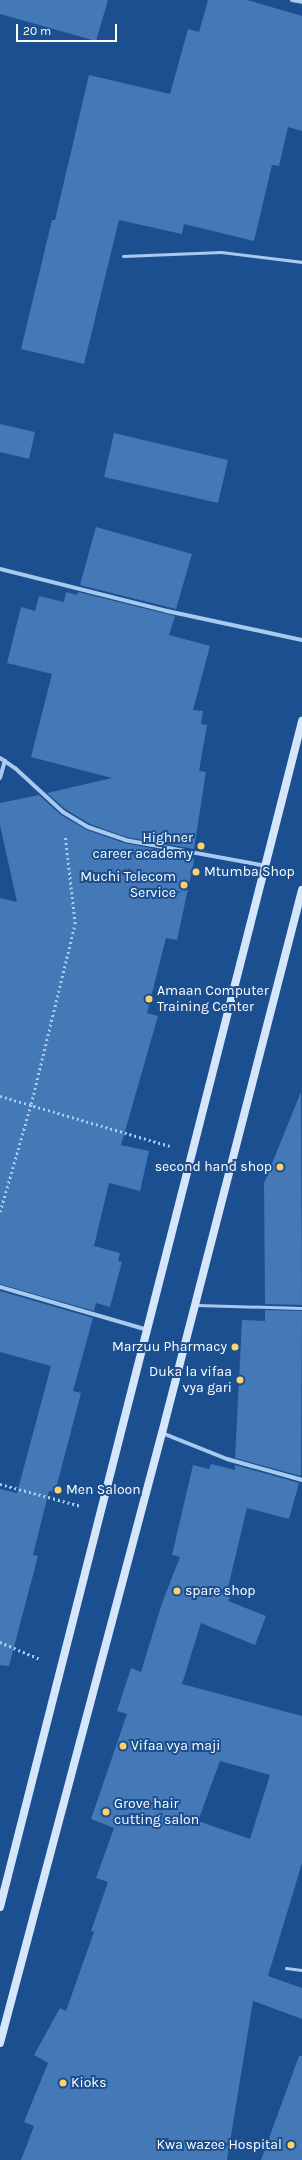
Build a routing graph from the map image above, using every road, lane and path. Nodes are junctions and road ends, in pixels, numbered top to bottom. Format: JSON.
{"nodes":[{"id":1,"x":292,"y":0,"type":"edge"},
{"id":2,"x":302,"y":2,"type":"edge"},
{"id":3,"x":123,"y":256,"type":"dead end"},
{"id":4,"x":302,"y":262,"type":"edge"},
{"id":5,"x":0,"y":569,"type":"edge"},
{"id":6,"x":302,"y":640,"type":"edge"},
{"id":7,"x":302,"y":721,"type":"edge"},
{"id":8,"x":0,"y":758,"type":"edge"},
{"id":9,"x":5,"y":761,"type":"junction"},
{"id":10,"x":0,"y":778,"type":"edge"},
{"id":11,"x":63,"y":812,"type":"junction"},
{"id":12,"x":266,"y":866,"type":"junction"},
{"id":13,"x":302,"y":890,"type":"edge"},
{"id":14,"x":0,"y":1096,"type":"edge"},
{"id":15,"x":32,"y":1104,"type":"junction"},
{"id":16,"x":193,"y":1153,"type":"junction"},
{"id":17,"x":0,"y":1212,"type":"edge"},
{"id":18,"x":0,"y":1287,"type":"edge"},
{"id":19,"x":195,"y":1305,"type":"junction"},
{"id":20,"x":302,"y":1308,"type":"edge"},
{"id":21,"x":148,"y":1330,"type":"junction"},
{"id":22,"x":162,"y":1433,"type":"junction"},
{"id":23,"x":302,"y":1480,"type":"edge"},
{"id":24,"x":0,"y":1484,"type":"edge"},
{"id":25,"x":101,"y":1511,"type":"junction"},
{"id":26,"x":0,"y":1642,"type":"edge"},
{"id":27,"x":61,"y":1668,"type":"junction"},
{"id":28,"x":0,"y":1907,"type":"edge"},
{"id":29,"x":286,"y":1968,"type":"dead end"},
{"id":30,"x":302,"y":1970,"type":"edge"},
{"id":31,"x":0,"y":2043,"type":"edge"}],
"edges":[{"from":1,"to":2,"type":"street"},
{"from":3,"to":4,"type":"lane"},
{"from":5,"to":6,"type":"street"},
{"from":7,"to":12,"type":"main road"},
{"from":8,"to":9,"type":"street"},
{"from":9,"to":10,"type":"street"},
{"from":9,"to":11,"type":"street"},
{"from":11,"to":12,"type":"street"},
{"from":11,"to":15,"type":"path"},
{"from":12,"to":16,"type":"main road"},
{"from":13,"to":19,"type":"main road"},
{"from":14,"to":15,"type":"path"},
{"from":15,"to":16,"type":"path"},
{"from":15,"to":17,"type":"path"},
{"from":16,"to":21,"type":"main road"},
{"from":18,"to":21,"type":"street"},
{"from":19,"to":20,"type":"lane"},
{"from":19,"to":22,"type":"main road"},
{"from":21,"to":25,"type":"main road"},
{"from":22,"to":23,"type":"street"},
{"from":22,"to":31,"type":"main road"},
{"from":24,"to":25,"type":"path"},
{"from":25,"to":27,"type":"main road"},
{"from":26,"to":27,"type":"path"},
{"from":27,"to":28,"type":"main road"},
{"from":29,"to":30,"type":"lane"}]}
